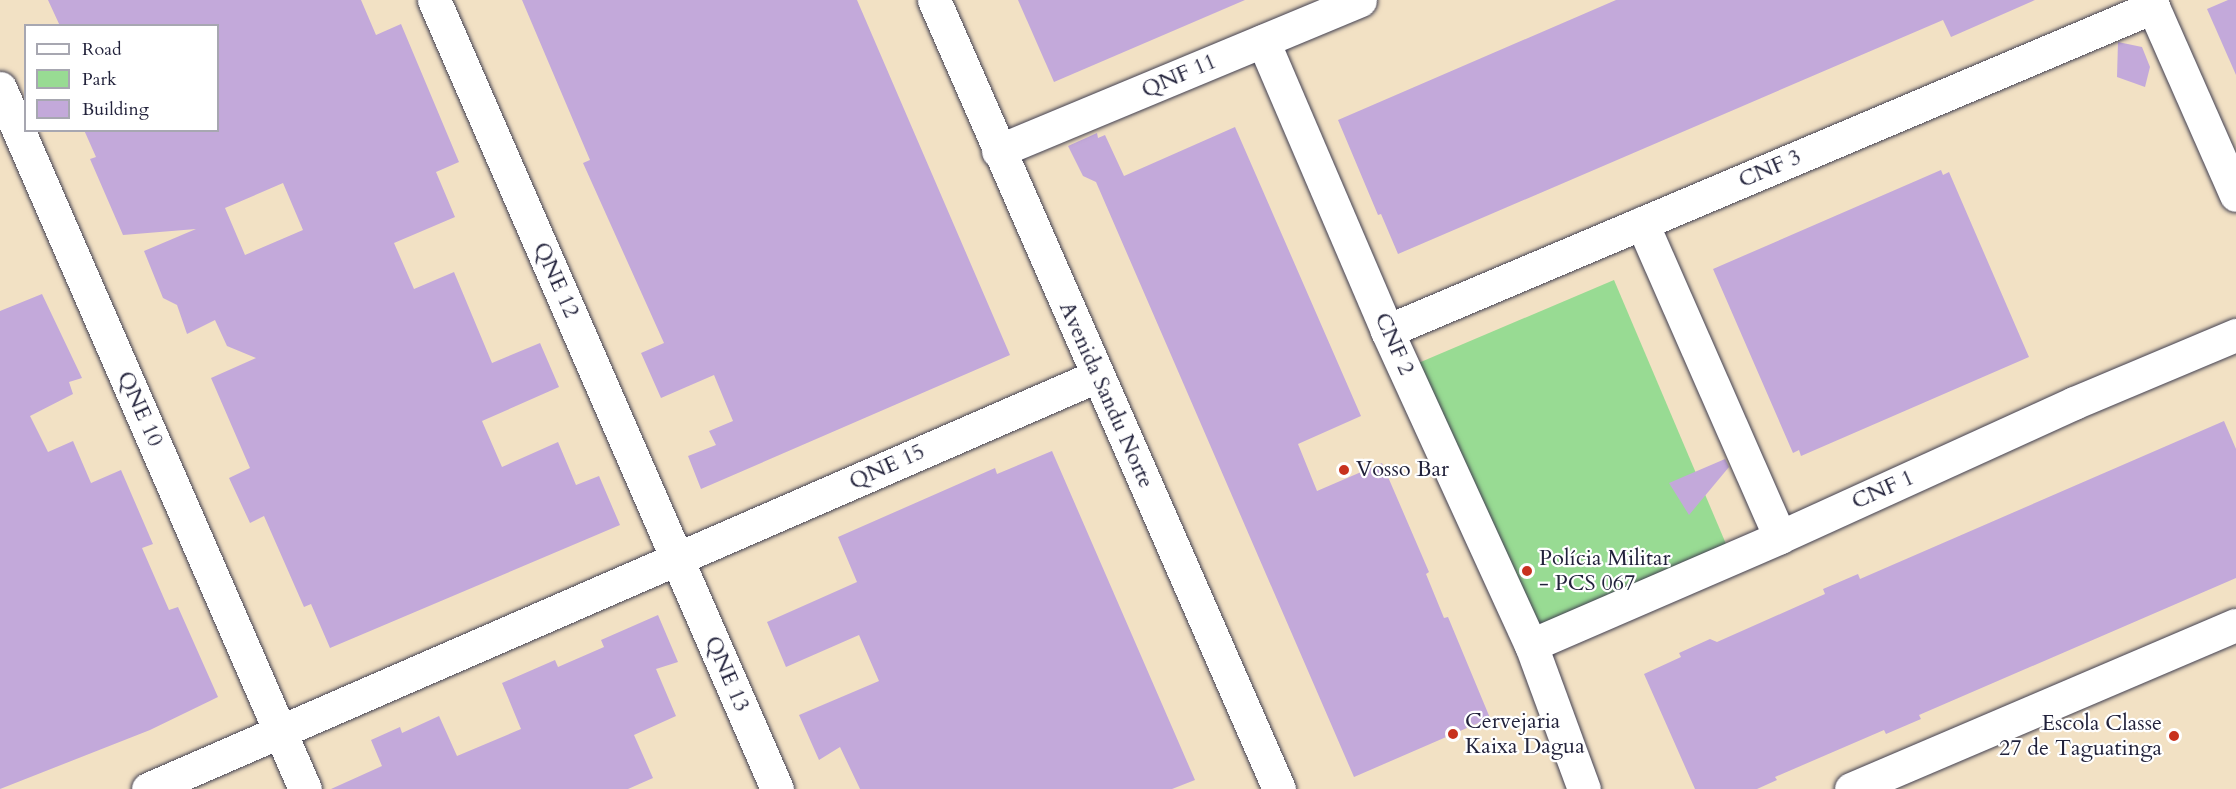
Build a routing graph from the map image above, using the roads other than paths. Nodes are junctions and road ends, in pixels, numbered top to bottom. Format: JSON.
{"nodes":[{"id":1,"x":434,"y":0,"type":"edge"},
{"id":2,"x":934,"y":0,"type":"edge"},
{"id":3,"x":1360,"y":0,"type":"edge"},
{"id":4,"x":2152,"y":3,"type":"edge"},
{"id":5,"x":1263,"y":41,"type":"junction"},
{"id":6,"x":0,"y":88,"type":"edge"},
{"id":7,"x":998,"y":151,"type":"junction"},
{"id":8,"x":2236,"y":195,"type":"edge"},
{"id":9,"x":1642,"y":224,"type":"junction"},
{"id":10,"x":1387,"y":332,"type":"junction"},
{"id":11,"x":2236,"y":335,"type":"edge"},
{"id":12,"x":1097,"y":376,"type":"junction"},
{"id":13,"x":1780,"y":537,"type":"junction"},
{"id":14,"x":678,"y":560,"type":"junction"},
{"id":15,"x":2236,"y":625,"type":"edge"},
{"id":16,"x":1531,"y":645,"type":"junction"},
{"id":17,"x":280,"y":730,"type":"junction"},
{"id":18,"x":148,"y":789,"type":"edge"},
{"id":19,"x":305,"y":789,"type":"edge"},
{"id":20,"x":777,"y":789,"type":"edge"},
{"id":21,"x":1279,"y":789,"type":"edge"},
{"id":22,"x":1584,"y":789,"type":"edge"},
{"id":23,"x":1851,"y":789,"type":"edge"}],
"edges":[{"from":1,"to":14,"type":"street","name":"QNE 12"},
{"from":2,"to":7,"type":"street","name":"Avenida Sandu Norte"},
{"from":3,"to":5,"type":"street","name":"QNF 11"},
{"from":4,"to":8,"type":"street"},
{"from":4,"to":9,"type":"street","name":"CNF 3"},
{"from":5,"to":7,"type":"street","name":"QNF 11"},
{"from":5,"to":10,"type":"street","name":"CNF 2"},
{"from":6,"to":17,"type":"street","name":"QNE 10"},
{"from":7,"to":12,"type":"street","name":"Avenida Sandu Norte"},
{"from":9,"to":10,"type":"street","name":"CNF 3"},
{"from":9,"to":13,"type":"street"},
{"from":10,"to":16,"type":"street","name":"CNF 2"},
{"from":11,"to":13,"type":"street","name":"CNF 1"},
{"from":12,"to":14,"type":"street","name":"QNE 15"},
{"from":12,"to":21,"type":"street","name":"Avenida Sandu Norte"},
{"from":13,"to":16,"type":"street","name":"CNF 1"},
{"from":14,"to":17,"type":"street","name":"QNE 15"},
{"from":14,"to":20,"type":"street","name":"QNE 13"},
{"from":15,"to":23,"type":"street"},
{"from":16,"to":22,"type":"street","name":"CNF 2"},
{"from":17,"to":18,"type":"street","name":"QNE 15"},
{"from":17,"to":19,"type":"street","name":"QNE 10"}]}
